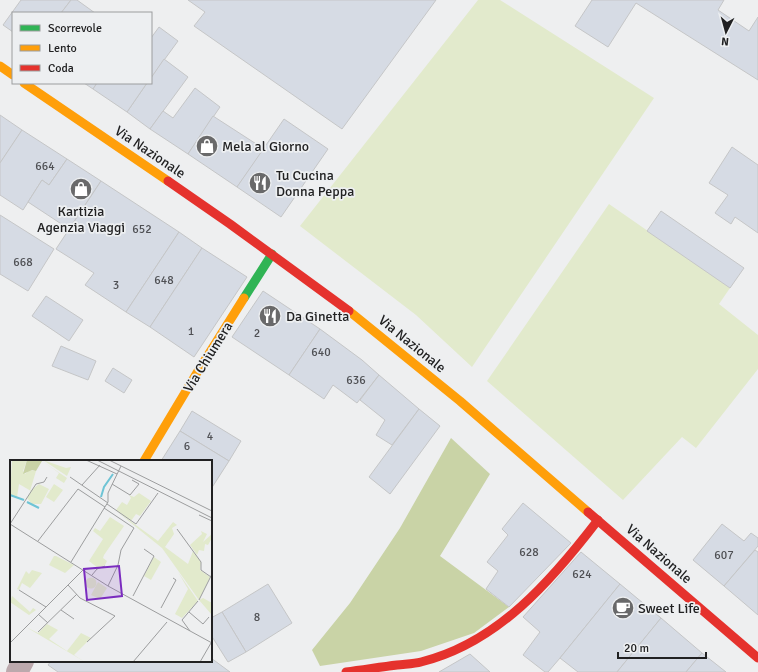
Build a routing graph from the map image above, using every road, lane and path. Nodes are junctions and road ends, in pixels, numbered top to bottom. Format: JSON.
{"nodes":[{"id":1,"x":0,"y":66,"type":"edge"},
{"id":2,"x":12,"y":74,"type":"edge"},
{"id":3,"x":25,"y":84,"type":"edge"},
{"id":4,"x":272,"y":254,"type":"junction"},
{"id":5,"x":145,"y":460,"type":"edge"},
{"id":6,"x":598,"y":520,"type":"junction"},
{"id":7,"x":758,"y":658,"type":"edge"},
{"id":8,"x":23,"y":662,"type":"edge"},
{"id":9,"x":18,"y":672,"type":"edge"},
{"id":10,"x":346,"y":672,"type":"edge"}],
"edges":[{"from":1,"to":2,"type":"main road"},
{"from":3,"to":4,"type":"main road","name":"Via Nazionale"},
{"from":4,"to":5,"type":"main road","name":"Via Chiumera"},
{"from":4,"to":6,"type":"main road","name":"Via Nazionale"},
{"from":6,"to":7,"type":"main road","name":"Via Nazionale"},
{"from":6,"to":10,"type":"main road"},
{"from":8,"to":9,"type":"street"}]}
